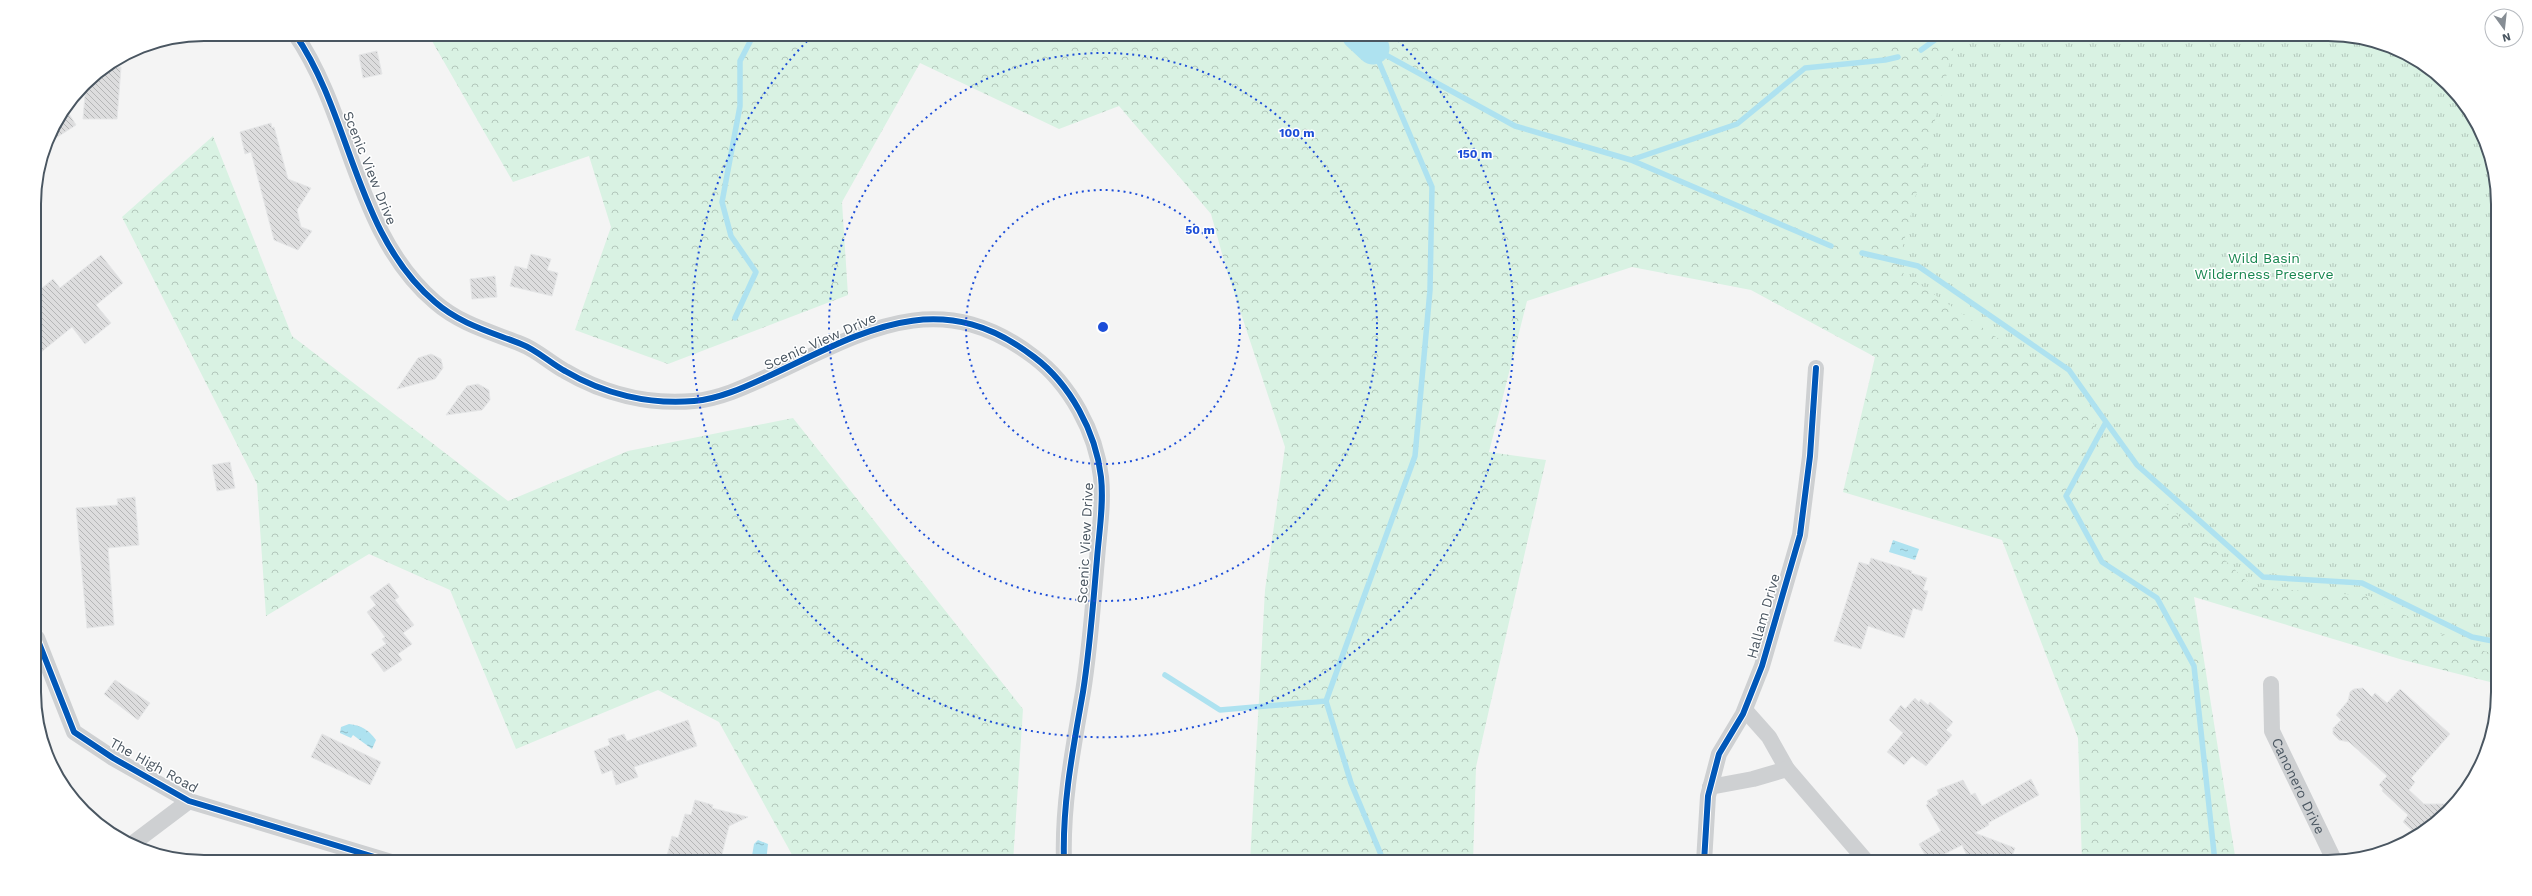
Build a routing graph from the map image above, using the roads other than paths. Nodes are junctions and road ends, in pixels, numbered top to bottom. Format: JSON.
{"nodes":[{"id":1,"x":299,"y":41,"type":"edge"},
{"id":2,"x":1816,"y":368,"type":"dead end"},
{"id":3,"x":41,"y":648,"type":"edge"},
{"id":4,"x":2271,"y":684,"type":"dead end"},
{"id":5,"x":1745,"y":710,"type":"junction"},
{"id":6,"x":1787,"y":769,"type":"junction"},
{"id":7,"x":1710,"y":787,"type":"junction"},
{"id":8,"x":189,"y":801,"type":"junction"},
{"id":9,"x":137,"y":841,"type":"edge"},
{"id":10,"x":368,"y":855,"type":"edge"},
{"id":11,"x":1064,"y":855,"type":"edge"},
{"id":12,"x":1705,"y":855,"type":"edge"},
{"id":13,"x":1861,"y":855,"type":"edge"},
{"id":14,"x":2333,"y":855,"type":"edge"}],
"edges":[{"from":1,"to":11,"type":"street","name":"Scenic View Drive"},
{"from":2,"to":5,"type":"street","name":"Hallam Drive"},
{"from":3,"to":8,"type":"street","name":"The High Road"},
{"from":4,"to":14,"type":"street","name":"Canonero Drive"},
{"from":5,"to":6,"type":"street"},
{"from":5,"to":7,"type":"street","name":"Hallam Drive"},
{"from":6,"to":7,"type":"street"},
{"from":6,"to":13,"type":"street"},
{"from":7,"to":12,"type":"street","name":"Hallam Drive"},
{"from":8,"to":9,"type":"street"},
{"from":8,"to":10,"type":"street","name":"The High Road"}]}
